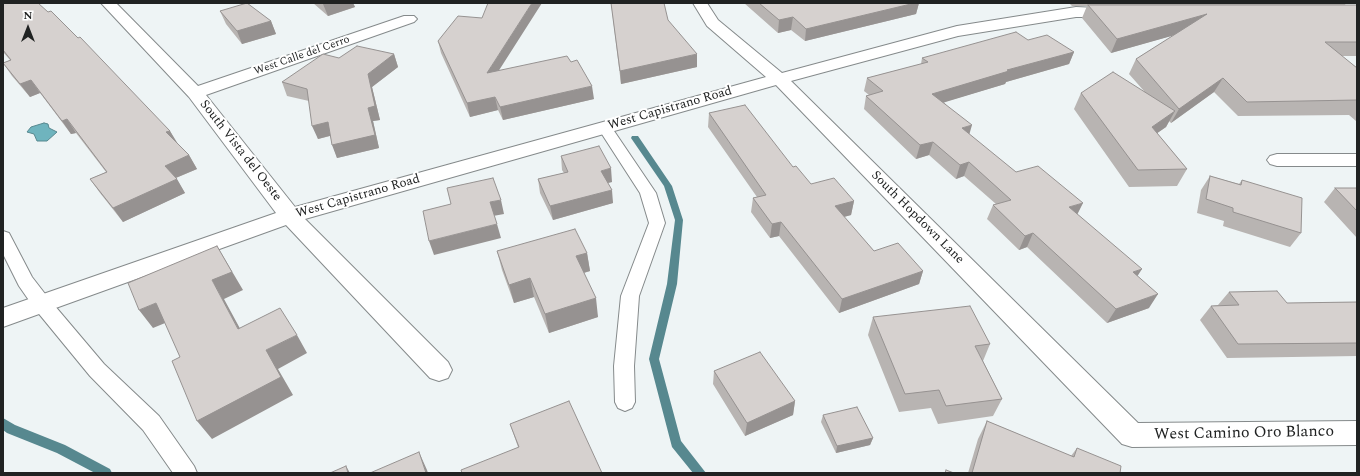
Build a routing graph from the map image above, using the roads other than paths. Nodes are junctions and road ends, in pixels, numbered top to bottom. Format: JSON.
{"nodes":[{"id":1,"x":108,"y":3,"type":"edge"},
{"id":2,"x":700,"y":3,"type":"edge"},
{"id":3,"x":1130,"y":12,"type":"edge"},
{"id":4,"x":409,"y":19,"type":"dead end"},
{"id":5,"x":779,"y":79,"type":"junction"},
{"id":6,"x":195,"y":93,"type":"junction"},
{"id":7,"x":605,"y":128,"type":"junction"},
{"id":8,"x":1277,"y":160,"type":"dead end"},
{"id":9,"x":1357,"y":160,"type":"edge"},
{"id":10,"x":290,"y":216,"type":"junction"},
{"id":11,"x":3,"y":237,"type":"edge"},
{"id":12,"x":42,"y":304,"type":"junction"},
{"id":13,"x":3,"y":318,"type":"edge"},
{"id":14,"x":439,"y":370,"type":"dead end"},
{"id":15,"x":624,"y":402,"type":"dead end"},
{"id":16,"x":1357,"y":433,"type":"edge"},
{"id":17,"x":1132,"y":435,"type":"joint"},
{"id":18,"x":186,"y":473,"type":"edge"}],
"edges":[{"from":1,"to":6,"type":"street","name":"South Vista del Oeste"},
{"from":2,"to":5,"type":"street","name":"South Hopdown Lane"},
{"from":3,"to":5,"type":"street","name":"West Capistrano Road"},
{"from":4,"to":6,"type":"street","name":"West Calle del Cerro"},
{"from":5,"to":7,"type":"street","name":"West Capistrano Road"},
{"from":5,"to":17,"type":"street","name":"South Hopdown Lane"},
{"from":6,"to":10,"type":"street","name":"South Vista del Oeste"},
{"from":7,"to":10,"type":"street","name":"West Capistrano Road"},
{"from":7,"to":15,"type":"lane"},
{"from":8,"to":9,"type":"street"},
{"from":10,"to":12,"type":"street","name":"West Capistrano Road"},
{"from":10,"to":14,"type":"street","name":"South Vista del Oeste"},
{"from":11,"to":12,"type":"lane"},
{"from":12,"to":13,"type":"street","name":"West Capistrano Road"},
{"from":12,"to":18,"type":"lane"},
{"from":16,"to":17,"type":"street","name":"West Camino Oro Blanco"}]}
